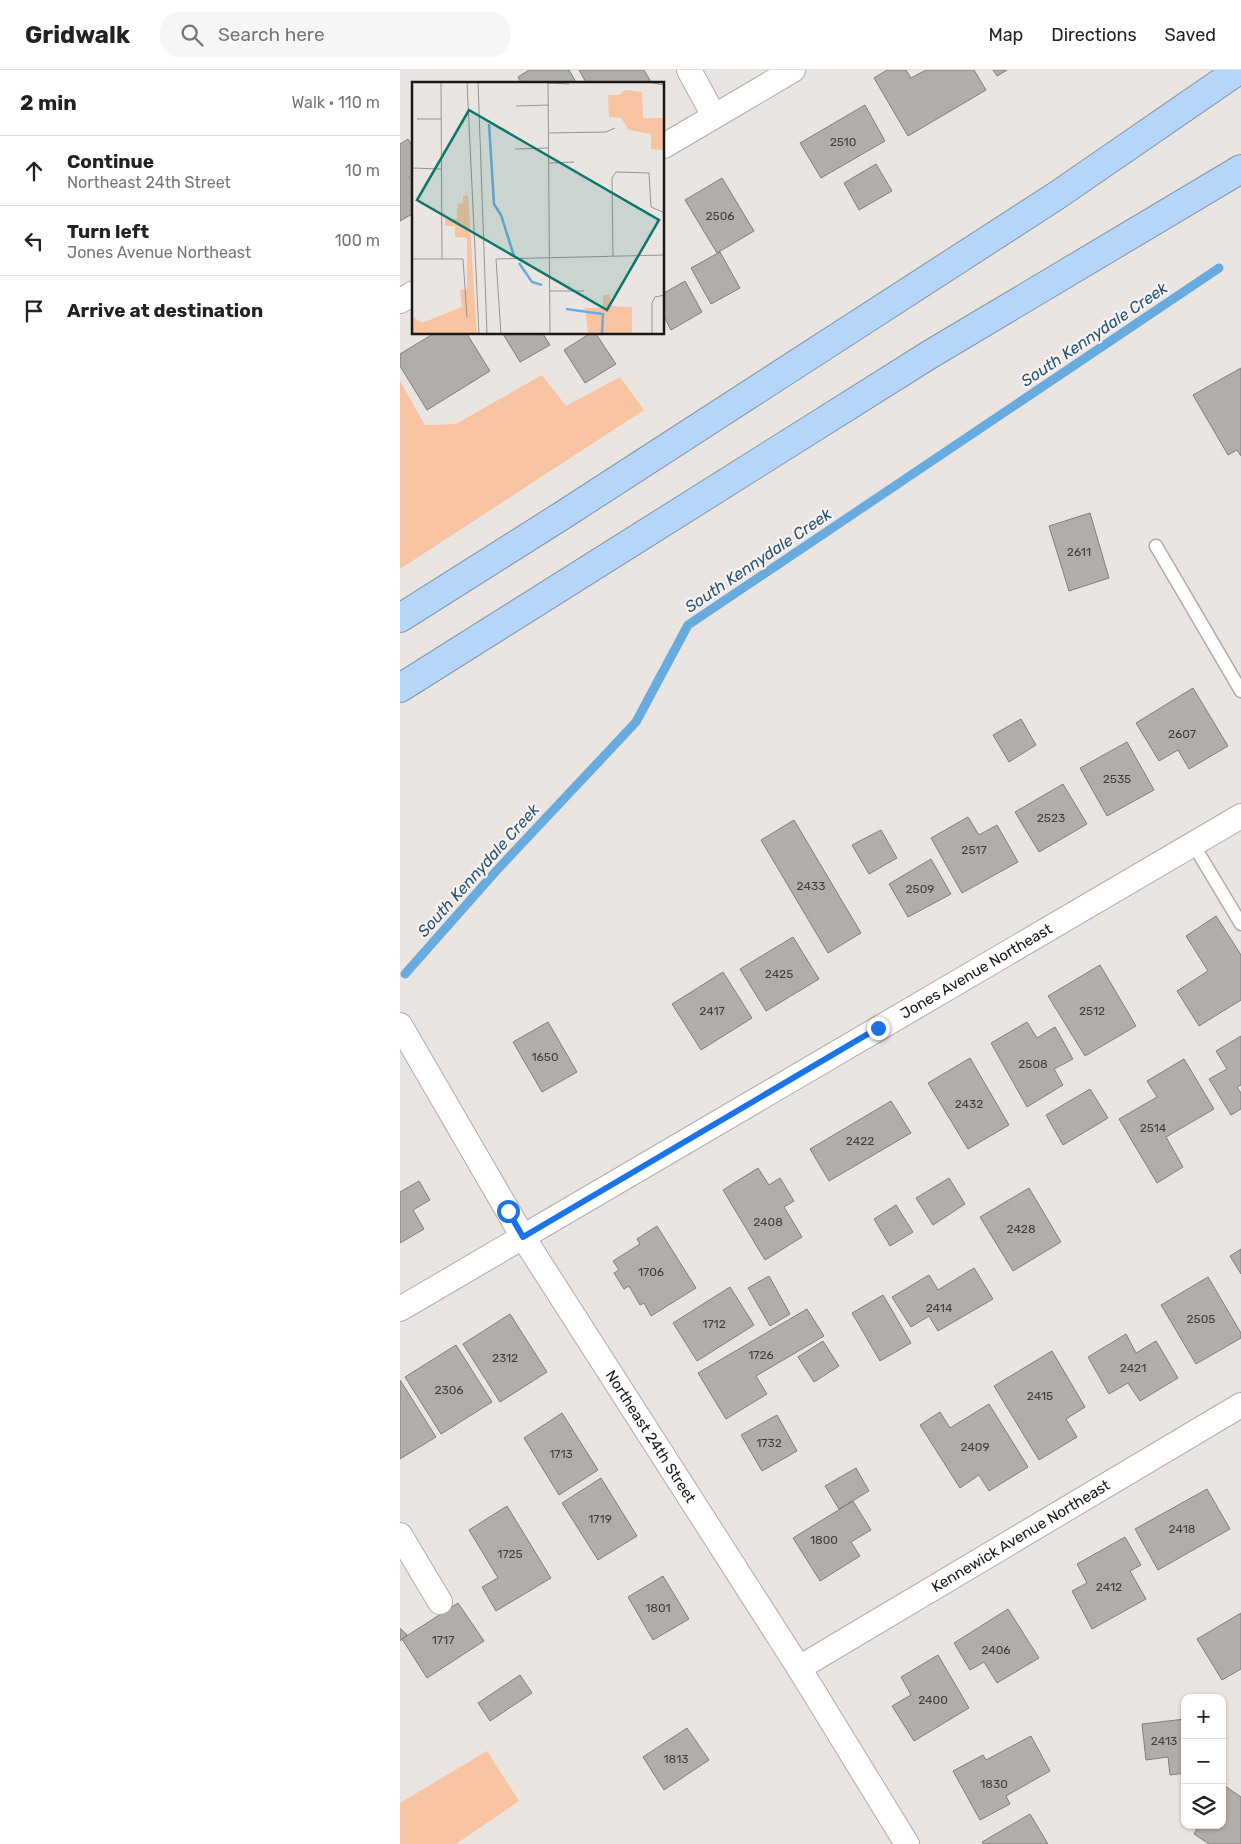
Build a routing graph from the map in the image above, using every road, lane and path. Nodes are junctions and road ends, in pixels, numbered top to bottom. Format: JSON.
{"nodes":[{"id":1,"x":689,"y":70,"type":"edge"},
{"id":2,"x":793,"y":70,"type":"edge"},
{"id":3,"x":1238,"y":70,"type":"edge"},
{"id":4,"x":1241,"y":82,"type":"edge"},
{"id":5,"x":714,"y":116,"type":"junction"},
{"id":6,"x":665,"y":145,"type":"edge"},
{"id":7,"x":1241,"y":169,"type":"edge"},
{"id":8,"x":1241,"y":182,"type":"edge"},
{"id":9,"x":1056,"y":196,"type":"junction"},
{"id":10,"x":412,"y":294,"type":"edge"},
{"id":11,"x":400,"y":301,"type":"edge"},
{"id":12,"x":929,"y":355,"type":"junction"},
{"id":13,"x":1156,"y":546,"type":"dead end"},
{"id":14,"x":400,"y":618,"type":"edge"},
{"id":15,"x":400,"y":688,"type":"edge"},
{"id":16,"x":1241,"y":691,"type":"edge"},
{"id":17,"x":1241,"y":816,"type":"edge"},
{"id":18,"x":1193,"y":844,"type":"junction"},
{"id":19,"x":1241,"y":924,"type":"edge"},
{"id":20,"x":400,"y":1025,"type":"edge"},
{"id":21,"x":523,"y":1237,"type":"junction"},
{"id":22,"x":400,"y":1309,"type":"edge"},
{"id":23,"x":1241,"y":1405,"type":"edge"},
{"id":24,"x":400,"y":1535,"type":"edge"},
{"id":25,"x":440,"y":1602,"type":"dead end"},
{"id":26,"x":799,"y":1668,"type":"junction"},
{"id":27,"x":907,"y":1844,"type":"edge"}],
"edges":[{"from":1,"to":5,"type":"street"},
{"from":2,"to":5,"type":"street"},
{"from":3,"to":9,"type":"highway"},
{"from":4,"to":9,"type":"highway"},
{"from":5,"to":6,"type":"street"},
{"from":7,"to":12,"type":"highway"},
{"from":8,"to":12,"type":"highway"},
{"from":9,"to":14,"type":"highway"},
{"from":10,"to":11,"type":"street"},
{"from":12,"to":15,"type":"highway"},
{"from":13,"to":16,"type":"lane"},
{"from":17,"to":18,"type":"street","name":"Jones Avenue Northeast"},
{"from":18,"to":19,"type":"lane"},
{"from":18,"to":21,"type":"street","name":"Jones Avenue Northeast"},
{"from":20,"to":21,"type":"street","name":"Northeast 24th Street"},
{"from":21,"to":22,"type":"street","name":"Jones Avenue Northeast"},
{"from":21,"to":26,"type":"street","name":"Northeast 24th Street"},
{"from":23,"to":26,"type":"street","name":"Kennewick Avenue Northeast"},
{"from":24,"to":25,"type":"street"},
{"from":26,"to":27,"type":"street","name":"Northeast 24th Street"}]}
